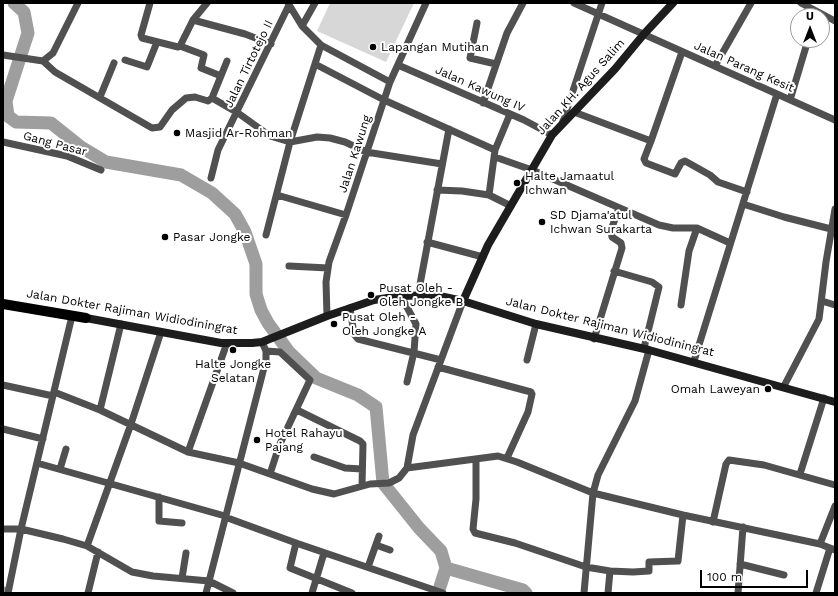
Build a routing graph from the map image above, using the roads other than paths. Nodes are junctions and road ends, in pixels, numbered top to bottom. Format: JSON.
{"nodes":[{"id":1,"x":150,"y":3,"type":"edge"},
{"id":2,"x":207,"y":3,"type":"edge"},
{"id":3,"x":315,"y":3,"type":"edge"},
{"id":4,"x":426,"y":3,"type":"edge"},
{"id":5,"x":523,"y":3,"type":"edge"},
{"id":6,"x":574,"y":3,"type":"edge"},
{"id":7,"x":602,"y":3,"type":"edge"},
{"id":8,"x":673,"y":3,"type":"edge"},
{"id":9,"x":75,"y":4,"type":"edge"},
{"id":10,"x":288,"y":4,"type":"edge"},
{"id":11,"x":749,"y":4,"type":"edge"},
{"id":12,"x":598,"y":14,"type":"junction"},
{"id":13,"x":193,"y":20,"type":"junction"},
{"id":14,"x":477,"y":23,"type":"dead end"},
{"id":15,"x":302,"y":26,"type":"junction"},
{"id":16,"x":644,"y":34,"type":"junction"},
{"id":17,"x":157,"y":42,"type":"junction"},
{"id":18,"x":271,"y":44,"type":"junction"},
{"id":19,"x":320,"y":45,"type":"junction"},
{"id":20,"x":180,"y":46,"type":"junction"},
{"id":21,"x":806,"y":48,"type":"edge"},
{"id":22,"x":682,"y":52,"type":"junction"},
{"id":23,"x":3,"y":55,"type":"edge"},
{"id":24,"x":125,"y":60,"type":"dead end"},
{"id":25,"x":43,"y":61,"type":"junction"},
{"id":26,"x":227,"y":61,"type":"dead end"},
{"id":27,"x":114,"y":63,"type":"dead end"},
{"id":28,"x":315,"y":64,"type":"junction"},
{"id":29,"x":496,"y":64,"type":"junction"},
{"id":30,"x":398,"y":66,"type":"junction"},
{"id":31,"x":715,"y":66,"type":"junction"},
{"id":32,"x":221,"y":76,"type":"junction"},
{"id":33,"x":390,"y":82,"type":"junction"},
{"id":34,"x":777,"y":94,"type":"junction"},
{"id":35,"x":100,"y":97,"type":"junction"},
{"id":36,"x":212,"y":98,"type":"junction"},
{"id":37,"x":384,"y":100,"type":"junction"},
{"id":38,"x":790,"y":100,"type":"junction"},
{"id":39,"x":483,"y":103,"type":"junction"},
{"id":40,"x":574,"y":112,"type":"junction"},
{"id":41,"x":238,"y":113,"type":"junction"},
{"id":42,"x":510,"y":114,"type":"junction"},
{"id":43,"x":835,"y":120,"type":"edge"},
{"id":44,"x":562,"y":124,"type":"junction"},
{"id":45,"x":449,"y":129,"type":"junction"},
{"id":46,"x":552,"y":135,"type":"junction"},
{"id":47,"x":651,"y":141,"type":"junction"},
{"id":48,"x":3,"y":142,"type":"edge"},
{"id":49,"x":290,"y":142,"type":"junction"},
{"id":50,"x":366,"y":152,"type":"junction"},
{"id":51,"x":495,"y":153,"type":"junction"},
{"id":52,"x":442,"y":164,"type":"junction"},
{"id":53,"x":101,"y":170,"type":"dead end"},
{"id":54,"x":532,"y":170,"type":"junction"},
{"id":55,"x":211,"y":178,"type":"dead end"},
{"id":56,"x":437,"y":190,"type":"junction"},
{"id":57,"x":747,"y":192,"type":"junction"},
{"id":58,"x":277,"y":195,"type":"junction"},
{"id":59,"x":488,"y":195,"type":"junction"},
{"id":60,"x":743,"y":204,"type":"junction"},
{"id":61,"x":511,"y":206,"type":"junction"},
{"id":62,"x":620,"y":208,"type":"junction"},
{"id":63,"x":835,"y":209,"type":"edge"},
{"id":64,"x":346,"y":215,"type":"junction"},
{"id":65,"x":697,"y":228,"type":"junction"},
{"id":66,"x":833,"y":230,"type":"edge"},
{"id":67,"x":266,"y":234,"type":"dead end"},
{"id":68,"x":427,"y":242,"type":"junction"},
{"id":69,"x":730,"y":243,"type":"junction"},
{"id":70,"x":483,"y":257,"type":"junction"},
{"id":71,"x":289,"y":266,"type":"dead end"},
{"id":72,"x":328,"y":268,"type":"junction"},
{"id":73,"x":614,"y":271,"type":"junction"},
{"id":74,"x":418,"y":295,"type":"junction"},
{"id":75,"x":401,"y":296,"type":"junction"},
{"id":76,"x":463,"y":301,"type":"junction"},
{"id":77,"x":822,"y":301,"type":"junction"},
{"id":78,"x":3,"y":304,"type":"edge"},
{"id":79,"x":681,"y":305,"type":"dead end"},
{"id":80,"x":835,"y":305,"type":"edge"},
{"id":81,"x":350,"y":308,"type":"junction"},
{"id":82,"x":72,"y":316,"type":"junction"},
{"id":83,"x":327,"y":316,"type":"junction"},
{"id":84,"x":86,"y":318,"type":"joint"},
{"id":85,"x":121,"y":324,"type":"junction"},
{"id":86,"x":536,"y":324,"type":"junction"},
{"id":87,"x":160,"y":332,"type":"junction"},
{"id":88,"x":594,"y":339,"type":"junction"},
{"id":89,"x":265,"y":341,"type":"junction"},
{"id":90,"x":227,"y":343,"type":"junction"},
{"id":91,"x":646,"y":349,"type":"junction"},
{"id":92,"x":266,"y":351,"type":"junction"},
{"id":93,"x":414,"y":352,"type":"junction"},
{"id":94,"x":441,"y":360,"type":"junction"},
{"id":95,"x":527,"y":360,"type":"dead end"},
{"id":96,"x":694,"y":362,"type":"junction"},
{"id":97,"x":438,"y":367,"type":"junction"},
{"id":98,"x":407,"y":382,"type":"dead end"},
{"id":99,"x":3,"y":386,"type":"edge"},
{"id":100,"x":784,"y":386,"type":"junction"},
{"id":101,"x":54,"y":394,"type":"junction"},
{"id":102,"x":824,"y":398,"type":"junction"},
{"id":103,"x":835,"y":402,"type":"edge"},
{"id":104,"x":100,"y":410,"type":"junction"},
{"id":105,"x":297,"y":410,"type":"junction"},
{"id":106,"x":131,"y":424,"type":"junction"},
{"id":107,"x":3,"y":429,"type":"edge"},
{"id":108,"x":43,"y":439,"type":"junction"},
{"id":109,"x":66,"y":449,"type":"dead end"},
{"id":110,"x":188,"y":452,"type":"junction"},
{"id":111,"x":314,"y":457,"type":"dead end"},
{"id":112,"x":507,"y":458,"type":"junction"},
{"id":113,"x":476,"y":459,"type":"junction"},
{"id":114,"x":37,"y":463,"type":"junction"},
{"id":115,"x":239,"y":463,"type":"junction"},
{"id":116,"x":407,"y":468,"type":"junction"},
{"id":117,"x":60,"y":469,"type":"junction"},
{"id":118,"x":362,"y":469,"type":"junction"},
{"id":119,"x":270,"y":474,"type":"junction"},
{"id":120,"x":800,"y":474,"type":"junction"},
{"id":121,"x":110,"y":482,"type":"junction"},
{"id":122,"x":835,"y":485,"type":"edge"},
{"id":123,"x":362,"y":486,"type":"junction"},
{"id":124,"x":593,"y":493,"type":"junction"},
{"id":125,"x":159,"y":497,"type":"junction"},
{"id":126,"x":835,"y":506,"type":"edge"},
{"id":127,"x":683,"y":515,"type":"junction"},
{"id":128,"x":225,"y":516,"type":"junction"},
{"id":129,"x":713,"y":522,"type":"junction"},
{"id":130,"x":182,"y":523,"type":"dead end"},
{"id":131,"x":743,"y":528,"type":"junction"},
{"id":132,"x":3,"y":529,"type":"edge"},
{"id":133,"x":21,"y":529,"type":"junction"},
{"id":134,"x":379,"y":536,"type":"dead end"},
{"id":135,"x":296,"y":543,"type":"junction"},
{"id":136,"x":820,"y":544,"type":"junction"},
{"id":137,"x":376,"y":545,"type":"junction"},
{"id":138,"x":87,"y":546,"type":"junction"},
{"id":139,"x":832,"y":549,"type":"edge"},
{"id":140,"x":390,"y":550,"type":"dead end"},
{"id":141,"x":98,"y":552,"type":"junction"},
{"id":142,"x":324,"y":553,"type":"junction"},
{"id":143,"x":186,"y":554,"type":"dead end"},
{"id":144,"x":740,"y":564,"type":"junction"},
{"id":145,"x":368,"y":567,"type":"junction"},
{"id":146,"x":586,"y":567,"type":"junction"},
{"id":147,"x":610,"y":571,"type":"junction"},
{"id":148,"x":784,"y":575,"type":"dead end"},
{"id":149,"x":182,"y":578,"type":"junction"},
{"id":150,"x":317,"y":578,"type":"junction"},
{"id":151,"x":210,"y":581,"type":"junction"},
{"id":152,"x":9,"y":589,"type":"edge"},
{"id":153,"x":88,"y":593,"type":"edge"},
{"id":154,"x":206,"y":593,"type":"edge"},
{"id":155,"x":233,"y":593,"type":"edge"},
{"id":156,"x":312,"y":593,"type":"edge"},
{"id":157,"x":352,"y":593,"type":"edge"},
{"id":158,"x":444,"y":593,"type":"edge"},
{"id":159,"x":584,"y":593,"type":"edge"},
{"id":160,"x":608,"y":593,"type":"edge"},
{"id":161,"x":738,"y":593,"type":"edge"},
{"id":162,"x":816,"y":593,"type":"edge"}],
"edges":[{"from":1,"to":17,"type":"street"},
{"from":2,"to":13,"type":"street"},
{"from":3,"to":15,"type":"street"},
{"from":4,"to":30,"type":"street","name":"Jalan Kawung"},
{"from":5,"to":29,"type":"street"},
{"from":6,"to":12,"type":"street","name":"Jalan Parang Kesit"},
{"from":7,"to":12,"type":"street"},
{"from":8,"to":16,"type":"main road","name":"Jalan KH. Agus Salim"},
{"from":9,"to":25,"type":"street"},
{"from":10,"to":15,"type":"street"},
{"from":10,"to":18,"type":"street","name":"Jalan Tirtotejo II"},
{"from":11,"to":31,"type":"street"},
{"from":12,"to":16,"type":"street","name":"Jalan Parang Kesit"},
{"from":12,"to":44,"type":"street"},
{"from":13,"to":18,"type":"street"},
{"from":13,"to":20,"type":"street"},
{"from":14,"to":29,"type":"street"},
{"from":15,"to":19,"type":"street"},
{"from":16,"to":22,"type":"street","name":"Jalan Parang Kesit"},
{"from":16,"to":40,"type":"main road","name":"Jalan KH. Agus Salim"},
{"from":17,"to":20,"type":"street"},
{"from":17,"to":24,"type":"street"},
{"from":18,"to":41,"type":"street","name":"Jalan Tirtotejo II"},
{"from":19,"to":28,"type":"street"},
{"from":19,"to":33,"type":"street"},
{"from":20,"to":32,"type":"street"},
{"from":21,"to":38,"type":"street"},
{"from":22,"to":31,"type":"street","name":"Jalan Parang Kesit"},
{"from":22,"to":47,"type":"street"},
{"from":23,"to":25,"type":"street"},
{"from":25,"to":35,"type":"street"},
{"from":26,"to":32,"type":"street"},
{"from":27,"to":35,"type":"street"},
{"from":28,"to":37,"type":"street"},
{"from":28,"to":49,"type":"street"},
{"from":29,"to":39,"type":"street"},
{"from":30,"to":33,"type":"street","name":"Jalan Kawung"},
{"from":30,"to":39,"type":"street","name":"Jalan Kawung IV"},
{"from":31,"to":34,"type":"street","name":"Jalan Parang Kesit"},
{"from":32,"to":36,"type":"street"},
{"from":33,"to":37,"type":"street","name":"Jalan Kawung"},
{"from":34,"to":38,"type":"street","name":"Jalan Parang Kesit"},
{"from":34,"to":57,"type":"street"},
{"from":35,"to":36,"type":"street"},
{"from":36,"to":41,"type":"street"},
{"from":37,"to":45,"type":"street"},
{"from":37,"to":50,"type":"street","name":"Jalan Kawung"},
{"from":38,"to":43,"type":"street","name":"Jalan Parang Kesit"},
{"from":39,"to":42,"type":"street","name":"Jalan Kawung IV"},
{"from":40,"to":44,"type":"main road","name":"Jalan KH. Agus Salim"},
{"from":40,"to":47,"type":"street"},
{"from":41,"to":49,"type":"street"},
{"from":41,"to":55,"type":"street","name":"Jalan Tirtotejo II"},
{"from":42,"to":46,"type":"street","name":"Jalan Kawung IV"},
{"from":42,"to":51,"type":"street"},
{"from":44,"to":46,"type":"main road","name":"Jalan KH. Agus Salim"},
{"from":45,"to":51,"type":"street"},
{"from":45,"to":52,"type":"street"},
{"from":46,"to":54,"type":"main road","name":"Jalan KH. Agus Salim"},
{"from":47,"to":57,"type":"street"},
{"from":48,"to":53,"type":"street","name":"Gang Pasar"},
{"from":49,"to":50,"type":"street"},
{"from":49,"to":58,"type":"street"},
{"from":50,"to":52,"type":"street"},
{"from":50,"to":64,"type":"street","name":"Jalan Kawung"},
{"from":51,"to":54,"type":"street"},
{"from":51,"to":59,"type":"street"},
{"from":52,"to":56,"type":"street"},
{"from":54,"to":61,"type":"main road","name":"Jalan KH. Agus Salim"},
{"from":54,"to":62,"type":"street"},
{"from":56,"to":59,"type":"street"},
{"from":56,"to":68,"type":"street"},
{"from":57,"to":60,"type":"street"},
{"from":58,"to":64,"type":"street"},
{"from":58,"to":67,"type":"street"},
{"from":59,"to":61,"type":"street"},
{"from":60,"to":66,"type":"street"},
{"from":60,"to":69,"type":"street"},
{"from":61,"to":70,"type":"main road","name":"Jalan KH. Agus Salim"},
{"from":62,"to":65,"type":"street"},
{"from":62,"to":73,"type":"street"},
{"from":63,"to":66,"type":"street"},
{"from":64,"to":72,"type":"street","name":"Jalan Kawung"},
{"from":65,"to":69,"type":"street"},
{"from":65,"to":79,"type":"street"},
{"from":66,"to":77,"type":"street"},
{"from":68,"to":70,"type":"street"},
{"from":68,"to":74,"type":"street"},
{"from":69,"to":96,"type":"street"},
{"from":70,"to":76,"type":"main road","name":"Jalan KH. Agus Salim"},
{"from":71,"to":72,"type":"street"},
{"from":72,"to":83,"type":"street","name":"Jalan Kawung"},
{"from":73,"to":88,"type":"street"},
{"from":73,"to":91,"type":"street"},
{"from":74,"to":75,"type":"main road","name":"Jalan Dokter Rajiman Widiodiningrat"},
{"from":74,"to":76,"type":"main road","name":"Jalan Dokter Rajiman Widiodiningrat"},
{"from":75,"to":81,"type":"main road","name":"Jalan Dokter Rajiman Widiodiningrat"},
{"from":75,"to":93,"type":"street"},
{"from":76,"to":86,"type":"main road","name":"Jalan Dokter Rajiman Widiodiningrat"},
{"from":76,"to":94,"type":"street"},
{"from":77,"to":80,"type":"street"},
{"from":77,"to":100,"type":"street"},
{"from":78,"to":82,"type":"main road","name":"Jalan Dokter Rajiman Widiodiningrat"},
{"from":81,"to":83,"type":"main road","name":"Jalan Dokter Rajiman Widiodiningrat"},
{"from":81,"to":93,"type":"street"},
{"from":82,"to":84,"type":"main road","name":"Jalan Dokter Rajiman Widiodiningrat"},
{"from":82,"to":101,"type":"street"},
{"from":83,"to":89,"type":"main road","name":"Jalan Dokter Rajiman Widiodiningrat"},
{"from":84,"to":85,"type":"main road","name":"Jalan Dokter Rajiman Widiodiningrat"},
{"from":85,"to":87,"type":"main road","name":"Jalan Dokter Rajiman Widiodiningrat"},
{"from":85,"to":104,"type":"street"},
{"from":86,"to":88,"type":"main road","name":"Jalan Dokter Rajiman Widiodiningrat"},
{"from":86,"to":95,"type":"street"},
{"from":87,"to":90,"type":"main road","name":"Jalan Dokter Rajiman Widiodiningrat"},
{"from":87,"to":106,"type":"street"},
{"from":88,"to":91,"type":"main road","name":"Jalan Dokter Rajiman Widiodiningrat"},
{"from":89,"to":90,"type":"main road","name":"Jalan Dokter Rajiman Widiodiningrat"},
{"from":89,"to":92,"type":"street"},
{"from":90,"to":110,"type":"street"},
{"from":91,"to":96,"type":"main road","name":"Jalan Dokter Rajiman Widiodiningrat"},
{"from":91,"to":124,"type":"street"},
{"from":92,"to":105,"type":"street"},
{"from":92,"to":115,"type":"street"},
{"from":93,"to":94,"type":"street"},
{"from":93,"to":98,"type":"street"},
{"from":94,"to":97,"type":"street"},
{"from":96,"to":100,"type":"main road","name":"Jalan Dokter Rajiman Widiodiningrat"},
{"from":97,"to":112,"type":"street"},
{"from":97,"to":116,"type":"street"},
{"from":99,"to":101,"type":"street"},
{"from":100,"to":102,"type":"main road","name":"Jalan Dokter Rajiman Widiodiningrat"},
{"from":101,"to":104,"type":"street"},
{"from":101,"to":108,"type":"street"},
{"from":102,"to":103,"type":"main road","name":"Jalan Dokter Rajiman Widiodiningrat"},
{"from":102,"to":120,"type":"street"},
{"from":104,"to":106,"type":"street"},
{"from":105,"to":118,"type":"street"},
{"from":105,"to":119,"type":"street"},
{"from":106,"to":110,"type":"street"},
{"from":106,"to":121,"type":"street"},
{"from":107,"to":108,"type":"street"},
{"from":108,"to":114,"type":"street"},
{"from":109,"to":117,"type":"street"},
{"from":110,"to":115,"type":"street"},
{"from":111,"to":118,"type":"street"},
{"from":112,"to":113,"type":"street"},
{"from":112,"to":124,"type":"street"},
{"from":113,"to":116,"type":"street"},
{"from":113,"to":146,"type":"street"},
{"from":114,"to":117,"type":"street"},
{"from":114,"to":133,"type":"street"},
{"from":115,"to":119,"type":"street"},
{"from":115,"to":128,"type":"street"},
{"from":116,"to":123,"type":"street"},
{"from":117,"to":121,"type":"street"},
{"from":118,"to":123,"type":"street"},
{"from":119,"to":123,"type":"street"},
{"from":120,"to":122,"type":"street"},
{"from":120,"to":129,"type":"street"},
{"from":121,"to":125,"type":"street"},
{"from":121,"to":138,"type":"street"},
{"from":124,"to":127,"type":"street"},
{"from":124,"to":146,"type":"street"},
{"from":125,"to":128,"type":"street"},
{"from":125,"to":130,"type":"street"},
{"from":126,"to":136,"type":"street"},
{"from":127,"to":129,"type":"street"},
{"from":127,"to":147,"type":"street"},
{"from":128,"to":135,"type":"street"},
{"from":128,"to":151,"type":"street"},
{"from":129,"to":131,"type":"street"},
{"from":131,"to":136,"type":"street"},
{"from":131,"to":144,"type":"street"},
{"from":132,"to":133,"type":"street"},
{"from":133,"to":138,"type":"street"},
{"from":133,"to":152,"type":"street"},
{"from":134,"to":137,"type":"street"},
{"from":135,"to":142,"type":"street"},
{"from":135,"to":150,"type":"street"},
{"from":136,"to":139,"type":"street"},
{"from":137,"to":140,"type":"street"},
{"from":137,"to":145,"type":"street"},
{"from":138,"to":141,"type":"street"},
{"from":139,"to":162,"type":"street"},
{"from":141,"to":149,"type":"street"},
{"from":141,"to":153,"type":"street"},
{"from":142,"to":145,"type":"street"},
{"from":142,"to":150,"type":"street"},
{"from":143,"to":149,"type":"street"},
{"from":144,"to":148,"type":"street"},
{"from":144,"to":161,"type":"street"},
{"from":145,"to":158,"type":"street"},
{"from":146,"to":147,"type":"street"},
{"from":146,"to":159,"type":"street"},
{"from":147,"to":160,"type":"street"},
{"from":149,"to":151,"type":"street"},
{"from":150,"to":156,"type":"street"},
{"from":150,"to":157,"type":"street"},
{"from":151,"to":154,"type":"street"},
{"from":151,"to":155,"type":"street"}]}
